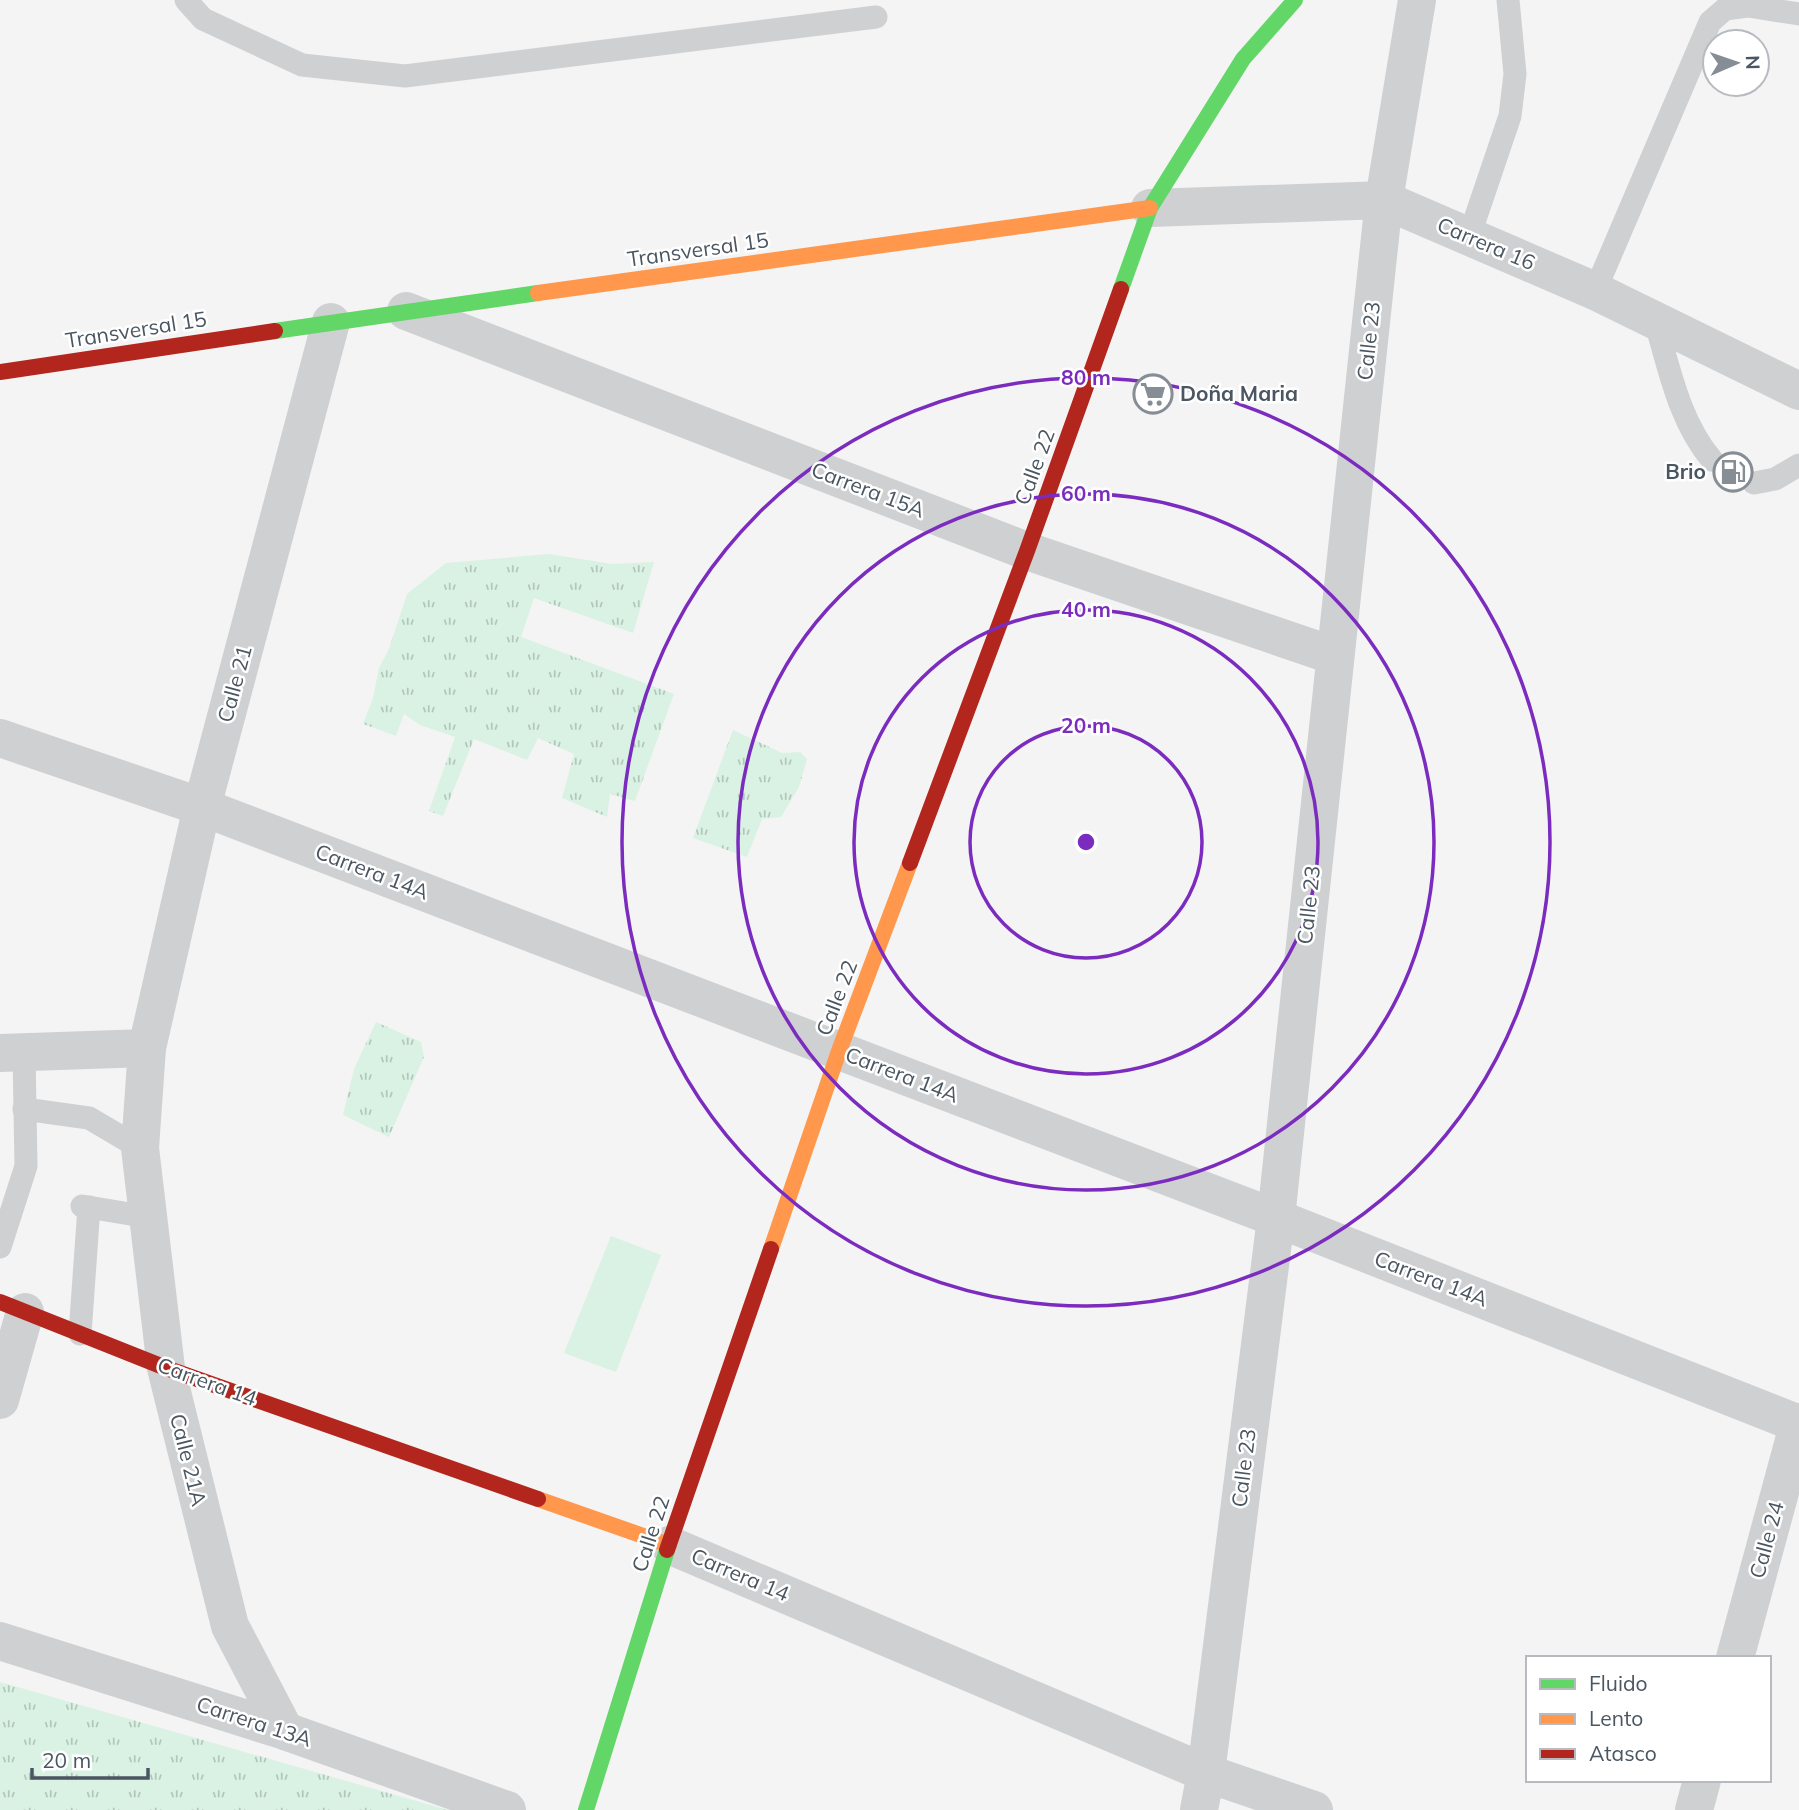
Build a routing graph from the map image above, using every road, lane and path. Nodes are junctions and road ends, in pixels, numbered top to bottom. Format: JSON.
{"nodes":[{"id":1,"x":186,"y":0,"type":"edge"},
{"id":2,"x":1295,"y":0,"type":"edge"},
{"id":3,"x":1417,"y":0,"type":"edge"},
{"id":4,"x":1508,"y":0,"type":"edge"},
{"id":5,"x":1799,"y":14,"type":"edge"},
{"id":6,"x":876,"y":17,"type":"dead end"},
{"id":7,"x":1384,"y":201,"type":"junction"},
{"id":8,"x":1150,"y":208,"type":"junction"},
{"id":9,"x":1469,"y":237,"type":"junction"},
{"id":10,"x":1595,"y":291,"type":"junction"},
{"id":11,"x":406,"y":311,"type":"junction"},
{"id":12,"x":1655,"y":320,"type":"junction"},
{"id":13,"x":331,"y":322,"type":"junction"},
{"id":14,"x":0,"y":372,"type":"edge"},
{"id":15,"x":1799,"y":391,"type":"edge"},
{"id":16,"x":1712,"y":460,"type":"dead end"},
{"id":17,"x":1799,"y":466,"type":"edge"},
{"id":18,"x":1754,"y":484,"type":"dead end"},
{"id":19,"x":1027,"y":551,"type":"junction"},
{"id":20,"x":1335,"y":656,"type":"junction"},
{"id":21,"x":0,"y":738,"type":"edge"},
{"id":22,"x":202,"y":807,"type":"junction"},
{"id":23,"x":147,"y":1048,"type":"junction"},
{"id":24,"x":839,"y":1051,"type":"junction"},
{"id":25,"x":12,"y":1053,"type":"edge"},
{"id":26,"x":24,"y":1109,"type":"junction"},
{"id":27,"x":140,"y":1148,"type":"junction"},
{"id":28,"x":148,"y":1217,"type":"junction"},
{"id":29,"x":1276,"y":1218,"type":"junction"},
{"id":30,"x":0,"y":1247,"type":"edge"},
{"id":31,"x":12,"y":1307,"type":"edge"},
{"id":32,"x":80,"y":1334,"type":"junction"},
{"id":33,"x":166,"y":1368,"type":"junction"},
{"id":34,"x":0,"y":1401,"type":"edge"},
{"id":35,"x":1799,"y":1423,"type":"edge"},
{"id":36,"x":668,"y":1545,"type":"junction"},
{"id":37,"x":0,"y":1641,"type":"edge"},
{"id":38,"x":1736,"y":1656,"type":"edge"},
{"id":39,"x":285,"y":1731,"type":"junction"},
{"id":40,"x":1206,"y":1773,"type":"junction"},
{"id":41,"x":1701,"y":1782,"type":"edge"},
{"id":42,"x":507,"y":1810,"type":"edge"},
{"id":43,"x":586,"y":1810,"type":"edge"},
{"id":44,"x":1199,"y":1810,"type":"edge"},
{"id":45,"x":1314,"y":1810,"type":"edge"},
{"id":46,"x":1694,"y":1810,"type":"edge"}],
"edges":[{"from":1,"to":6,"type":"lane"},
{"from":2,"to":8,"type":"main road"},
{"from":3,"to":7,"type":"street","name":"Calle 23"},
{"from":4,"to":9,"type":"lane"},
{"from":5,"to":10,"type":"lane"},
{"from":7,"to":8,"type":"street","name":"Carrera 16"},
{"from":7,"to":9,"type":"street","name":"Carrera 16"},
{"from":7,"to":20,"type":"street","name":"Calle 23"},
{"from":8,"to":11,"type":"main road","name":"Transversal 15"},
{"from":8,"to":19,"type":"main road","name":"Calle 22"},
{"from":9,"to":10,"type":"street","name":"Carrera 16"},
{"from":10,"to":12,"type":"street","name":"Carrera 16"},
{"from":11,"to":13,"type":"main road","name":"Transversal 15"},
{"from":11,"to":19,"type":"street","name":"Carrera 15A"},
{"from":12,"to":15,"type":"street","name":"Carrera 16"},
{"from":12,"to":16,"type":"lane"},
{"from":13,"to":14,"type":"main road","name":"Transversal 15"},
{"from":13,"to":22,"type":"street","name":"Calle 21"},
{"from":17,"to":18,"type":"lane"},
{"from":19,"to":20,"type":"street","name":"Carrera 15A"},
{"from":19,"to":24,"type":"main road","name":"Calle 22"},
{"from":20,"to":29,"type":"street","name":"Calle 23"},
{"from":21,"to":22,"type":"street","name":"Carrera 14A"},
{"from":22,"to":23,"type":"street","name":"Calle 21"},
{"from":22,"to":24,"type":"street","name":"Carrera 14A"},
{"from":23,"to":25,"type":"street"},
{"from":23,"to":27,"type":"street","name":"Calle 21A"},
{"from":24,"to":29,"type":"street","name":"Carrera 14A"},
{"from":24,"to":36,"type":"main road","name":"Calle 22"},
{"from":25,"to":26,"type":"lane"},
{"from":26,"to":27,"type":"lane"},
{"from":26,"to":30,"type":"lane"},
{"from":27,"to":28,"type":"street","name":"Calle 21A"},
{"from":28,"to":32,"type":"lane"},
{"from":28,"to":33,"type":"street","name":"Calle 21A"},
{"from":29,"to":35,"type":"street","name":"Carrera 14A"},
{"from":29,"to":40,"type":"street","name":"Calle 23"},
{"from":31,"to":32,"type":"main road","name":"Carrera 14"},
{"from":31,"to":34,"type":"street"},
{"from":32,"to":33,"type":"main road","name":"Carrera 14"},
{"from":33,"to":36,"type":"main road","name":"Carrera 14"},
{"from":33,"to":39,"type":"street","name":"Calle 21A"},
{"from":35,"to":38,"type":"street","name":"Calle 24"},
{"from":36,"to":40,"type":"street","name":"Carrera 14"},
{"from":36,"to":43,"type":"main road","name":"Calle 22"},
{"from":37,"to":39,"type":"street","name":"Carrera 13A"},
{"from":39,"to":42,"type":"street","name":"Carrera 13A"},
{"from":40,"to":44,"type":"street","name":"Calle 23"},
{"from":40,"to":45,"type":"street","name":"Carrera 14"},
{"from":41,"to":46,"type":"street"}]}
